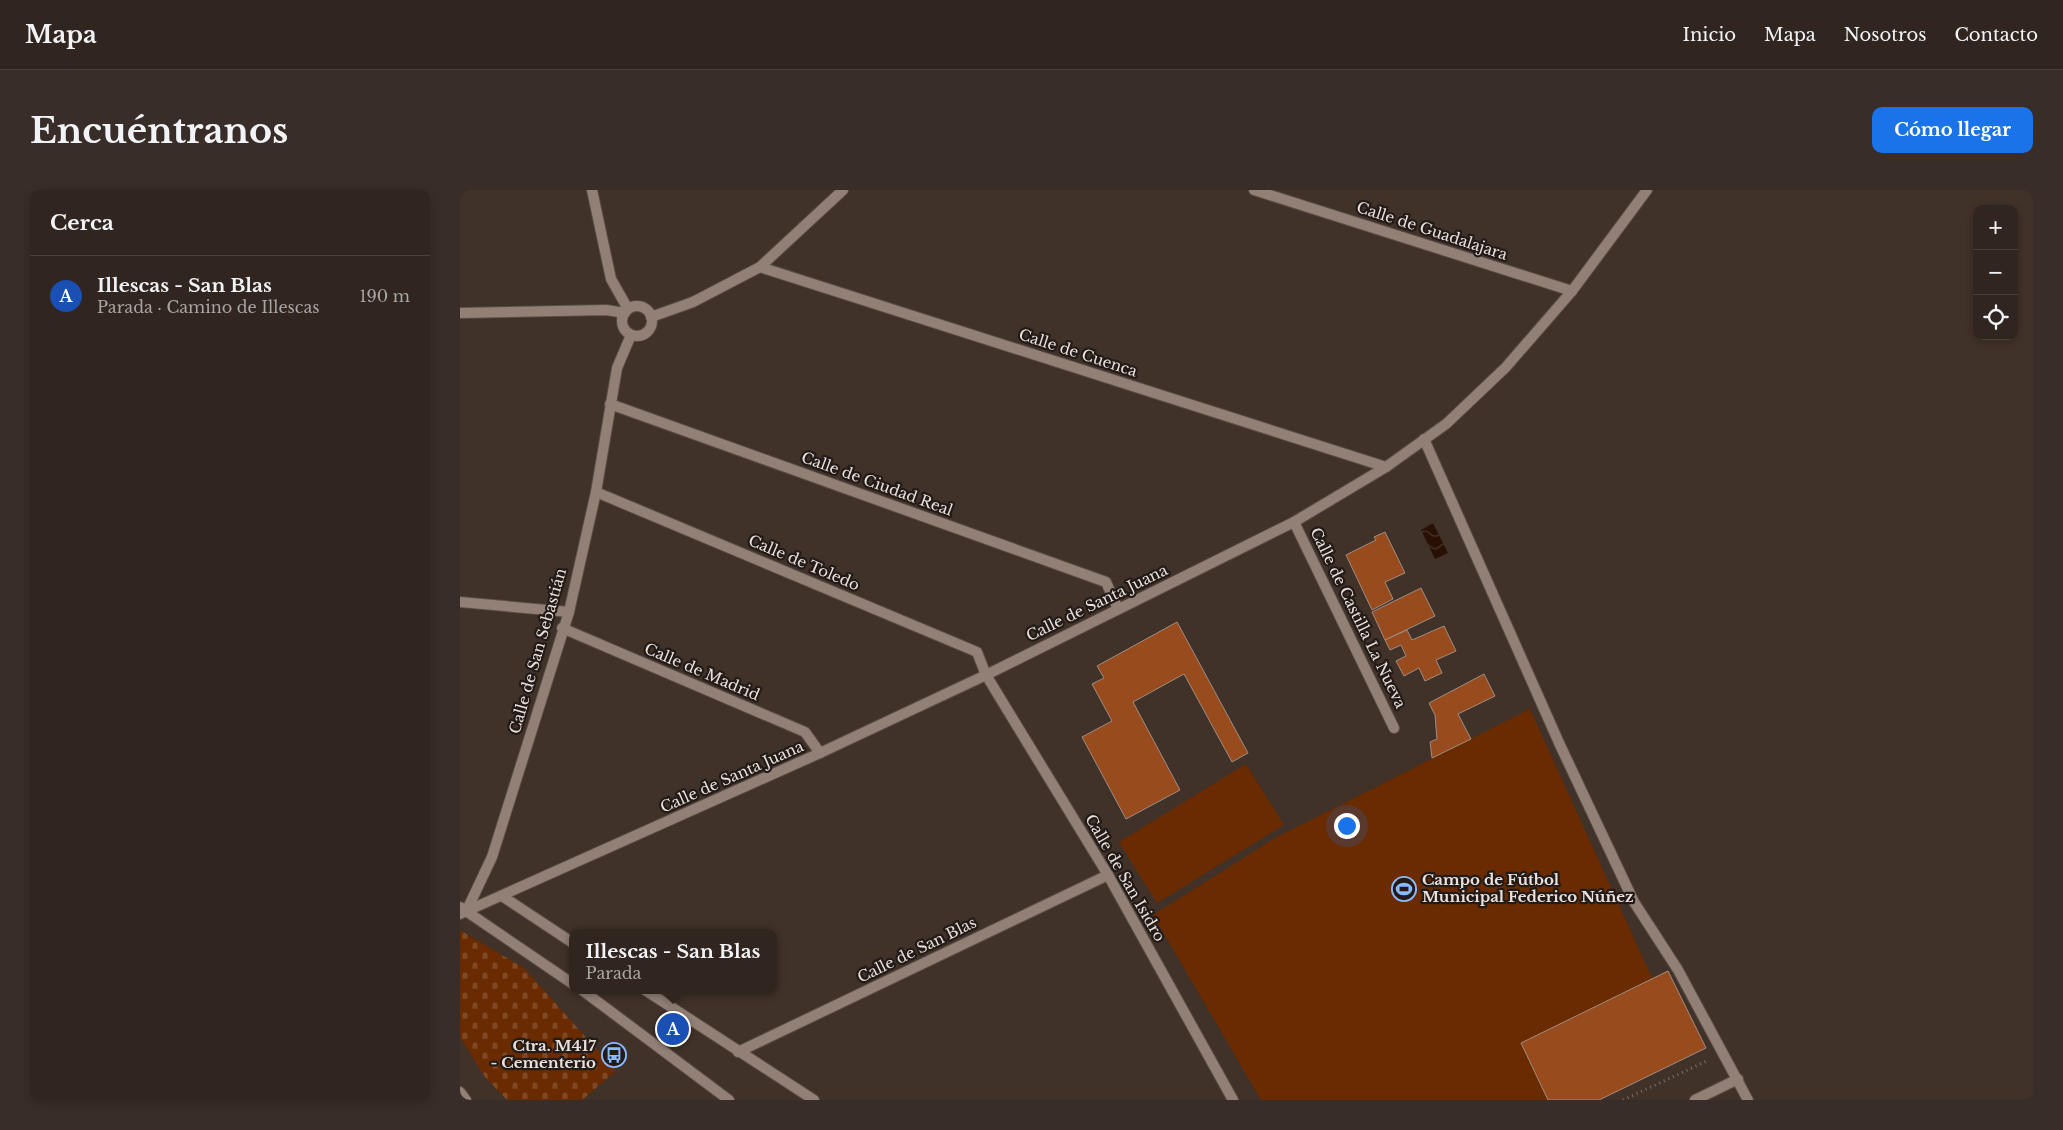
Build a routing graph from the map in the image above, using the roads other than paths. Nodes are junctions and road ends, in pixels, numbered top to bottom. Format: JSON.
{"nodes":[{"id":1,"x":592,"y":190,"type":"edge"},
{"id":2,"x":843,"y":190,"type":"edge"},
{"id":3,"x":1254,"y":190,"type":"edge"},
{"id":4,"x":1647,"y":190,"type":"edge"},
{"id":5,"x":760,"y":267,"type":"junction"},
{"id":6,"x":1572,"y":291,"type":"junction"},
{"id":7,"x":626,"y":311,"type":"junction"},
{"id":8,"x":460,"y":313,"type":"edge"},
{"id":9,"x":651,"y":316,"type":"junction"},
{"id":10,"x":631,"y":335,"type":"junction"},
{"id":11,"x":610,"y":404,"type":"junction"},
{"id":12,"x":1424,"y":439,"type":"junction"},
{"id":13,"x":1386,"y":467,"type":"junction"},
{"id":14,"x":596,"y":492,"type":"junction"},
{"id":15,"x":1294,"y":522,"type":"junction"},
{"id":16,"x":460,"y":602,"type":"edge"},
{"id":17,"x":1118,"y":609,"type":"junction"},
{"id":18,"x":569,"y":612,"type":"junction"},
{"id":19,"x":562,"y":628,"type":"junction"},
{"id":20,"x":986,"y":675,"type":"junction"},
{"id":21,"x":1394,"y":728,"type":"dead end"},
{"id":22,"x":820,"y":754,"type":"junction"},
{"id":23,"x":1108,"y":875,"type":"junction"},
{"id":24,"x":502,"y":896,"type":"junction"},
{"id":25,"x":462,"y":911,"type":"edge"},
{"id":26,"x":569,"y":940,"type":"edge"},
{"id":27,"x":569,"y":981,"type":"edge"},
{"id":28,"x":587,"y":994,"type":"edge"},
{"id":29,"x":651,"y":994,"type":"edge"},
{"id":30,"x":738,"y":1052,"type":"junction"},
{"id":31,"x":1738,"y":1079,"type":"junction"},
{"id":32,"x":460,"y":1092,"type":"edge"},
{"id":33,"x":466,"y":1100,"type":"edge"},
{"id":34,"x":729,"y":1100,"type":"edge"},
{"id":35,"x":814,"y":1100,"type":"edge"},
{"id":36,"x":1233,"y":1100,"type":"edge"},
{"id":37,"x":1695,"y":1100,"type":"edge"},
{"id":38,"x":1748,"y":1100,"type":"edge"}],
"edges":[{"from":1,"to":7,"type":"street"},
{"from":2,"to":5,"type":"street"},
{"from":3,"to":6,"type":"street","name":"Calle de Guadalajara"},
{"from":4,"to":6,"type":"street","name":"Calle de Santa Juana"},
{"from":5,"to":9,"type":"street"},
{"from":5,"to":13,"type":"street","name":"Calle de Cuenca"},
{"from":6,"to":12,"type":"street","name":"Calle de Santa Juana"},
{"from":7,"to":8,"type":"street"},
{"from":7,"to":9,"type":"street"},
{"from":7,"to":10,"type":"street"},
{"from":9,"to":10,"type":"street"},
{"from":10,"to":11,"type":"street","name":"Calle de San Sebastián"},
{"from":11,"to":14,"type":"street","name":"Calle de San Sebastián"},
{"from":11,"to":17,"type":"street","name":"Calle de Ciudad Real"},
{"from":12,"to":13,"type":"street","name":"Calle de Santa Juana"},
{"from":12,"to":31,"type":"street"},
{"from":13,"to":15,"type":"street","name":"Calle de Santa Juana"},
{"from":14,"to":18,"type":"street","name":"Calle de San Sebastián"},
{"from":14,"to":20,"type":"street","name":"Calle de Toledo"},
{"from":15,"to":17,"type":"street","name":"Calle de Santa Juana"},
{"from":15,"to":21,"type":"street","name":"Calle de Castilla La Nueva"},
{"from":16,"to":18,"type":"street"},
{"from":17,"to":20,"type":"street","name":"Calle de Santa Juana"},
{"from":18,"to":19,"type":"street","name":"Calle de San Sebastián"},
{"from":19,"to":22,"type":"street","name":"Calle de Madrid"},
{"from":19,"to":25,"type":"street","name":"Calle de San Sebastián"},
{"from":20,"to":22,"type":"street","name":"Calle de Santa Juana"},
{"from":20,"to":23,"type":"street","name":"Calle de San Isidro"},
{"from":22,"to":24,"type":"street","name":"Calle de Santa Juana"},
{"from":23,"to":30,"type":"street","name":"Calle de San Blas"},
{"from":23,"to":36,"type":"street","name":"Calle de San Isidro"},
{"from":24,"to":25,"type":"street","name":"Calle de Santa Juana"},
{"from":24,"to":26,"type":"street"},
{"from":25,"to":27,"type":"street"},
{"from":28,"to":34,"type":"street"},
{"from":29,"to":30,"type":"street"},
{"from":30,"to":35,"type":"street"},
{"from":31,"to":37,"type":"street"},
{"from":31,"to":38,"type":"street"},
{"from":32,"to":33,"type":"street"}]}
